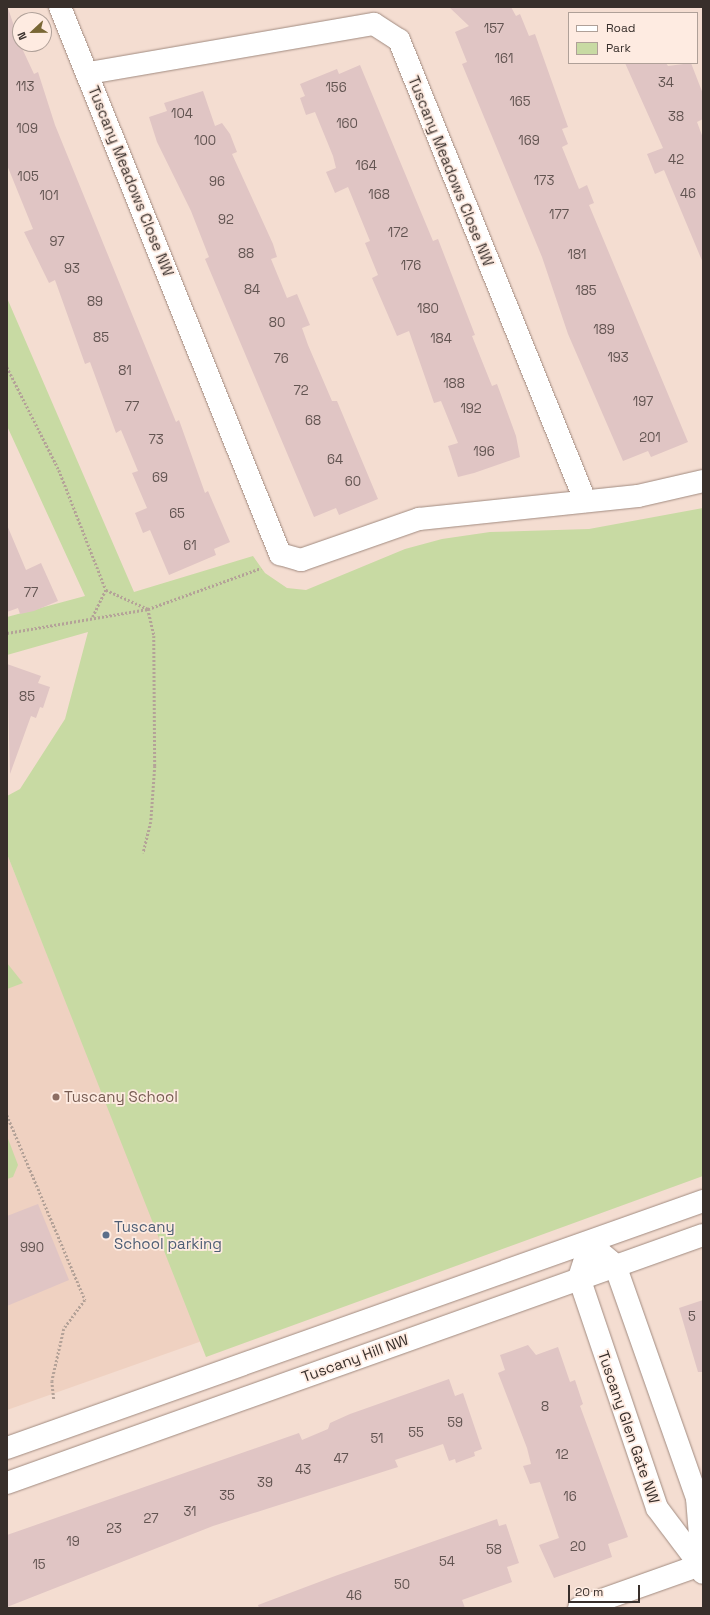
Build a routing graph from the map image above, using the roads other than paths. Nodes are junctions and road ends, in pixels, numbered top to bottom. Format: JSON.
{"nodes":[{"id":1,"x":60,"y":7,"type":"edge"},
{"id":2,"x":89,"y":72,"type":"junction"},
{"id":3,"x":703,"y":481,"type":"edge"},
{"id":4,"x":585,"y":500,"type":"junction"},
{"id":5,"x":703,"y":1201,"type":"edge"},
{"id":6,"x":703,"y":1235,"type":"edge"},
{"id":7,"x":590,"y":1244,"type":"junction"},
{"id":8,"x":615,"y":1265,"type":"junction"},
{"id":9,"x":579,"y":1278,"type":"junction"},
{"id":10,"x":7,"y":1448,"type":"edge"},
{"id":11,"x":7,"y":1483,"type":"edge"},
{"id":12,"x":702,"y":1567,"type":"edge"},
{"id":13,"x":578,"y":1608,"type":"edge"}],
"edges":[{"from":1,"to":2,"type":"street"},
{"from":2,"to":4,"type":"street","name":"Tuscany Meadows Close NW"},
{"from":2,"to":4,"type":"street","name":"Tuscany Meadows Close NW"},
{"from":3,"to":4,"type":"street"},
{"from":5,"to":7,"type":"street","name":"Tuscany Hill NW"},
{"from":6,"to":8,"type":"street","name":"Tuscany Hill NW"},
{"from":7,"to":8,"type":"street"},
{"from":7,"to":9,"type":"street"},
{"from":7,"to":10,"type":"street","name":"Tuscany Hill NW"},
{"from":8,"to":9,"type":"street","name":"Tuscany Hill NW"},
{"from":8,"to":12,"type":"street"},
{"from":9,"to":11,"type":"street","name":"Tuscany Hill NW"},
{"from":9,"to":12,"type":"street","name":"Tuscany Glen Gate NW"},
{"from":12,"to":13,"type":"street"}]}
